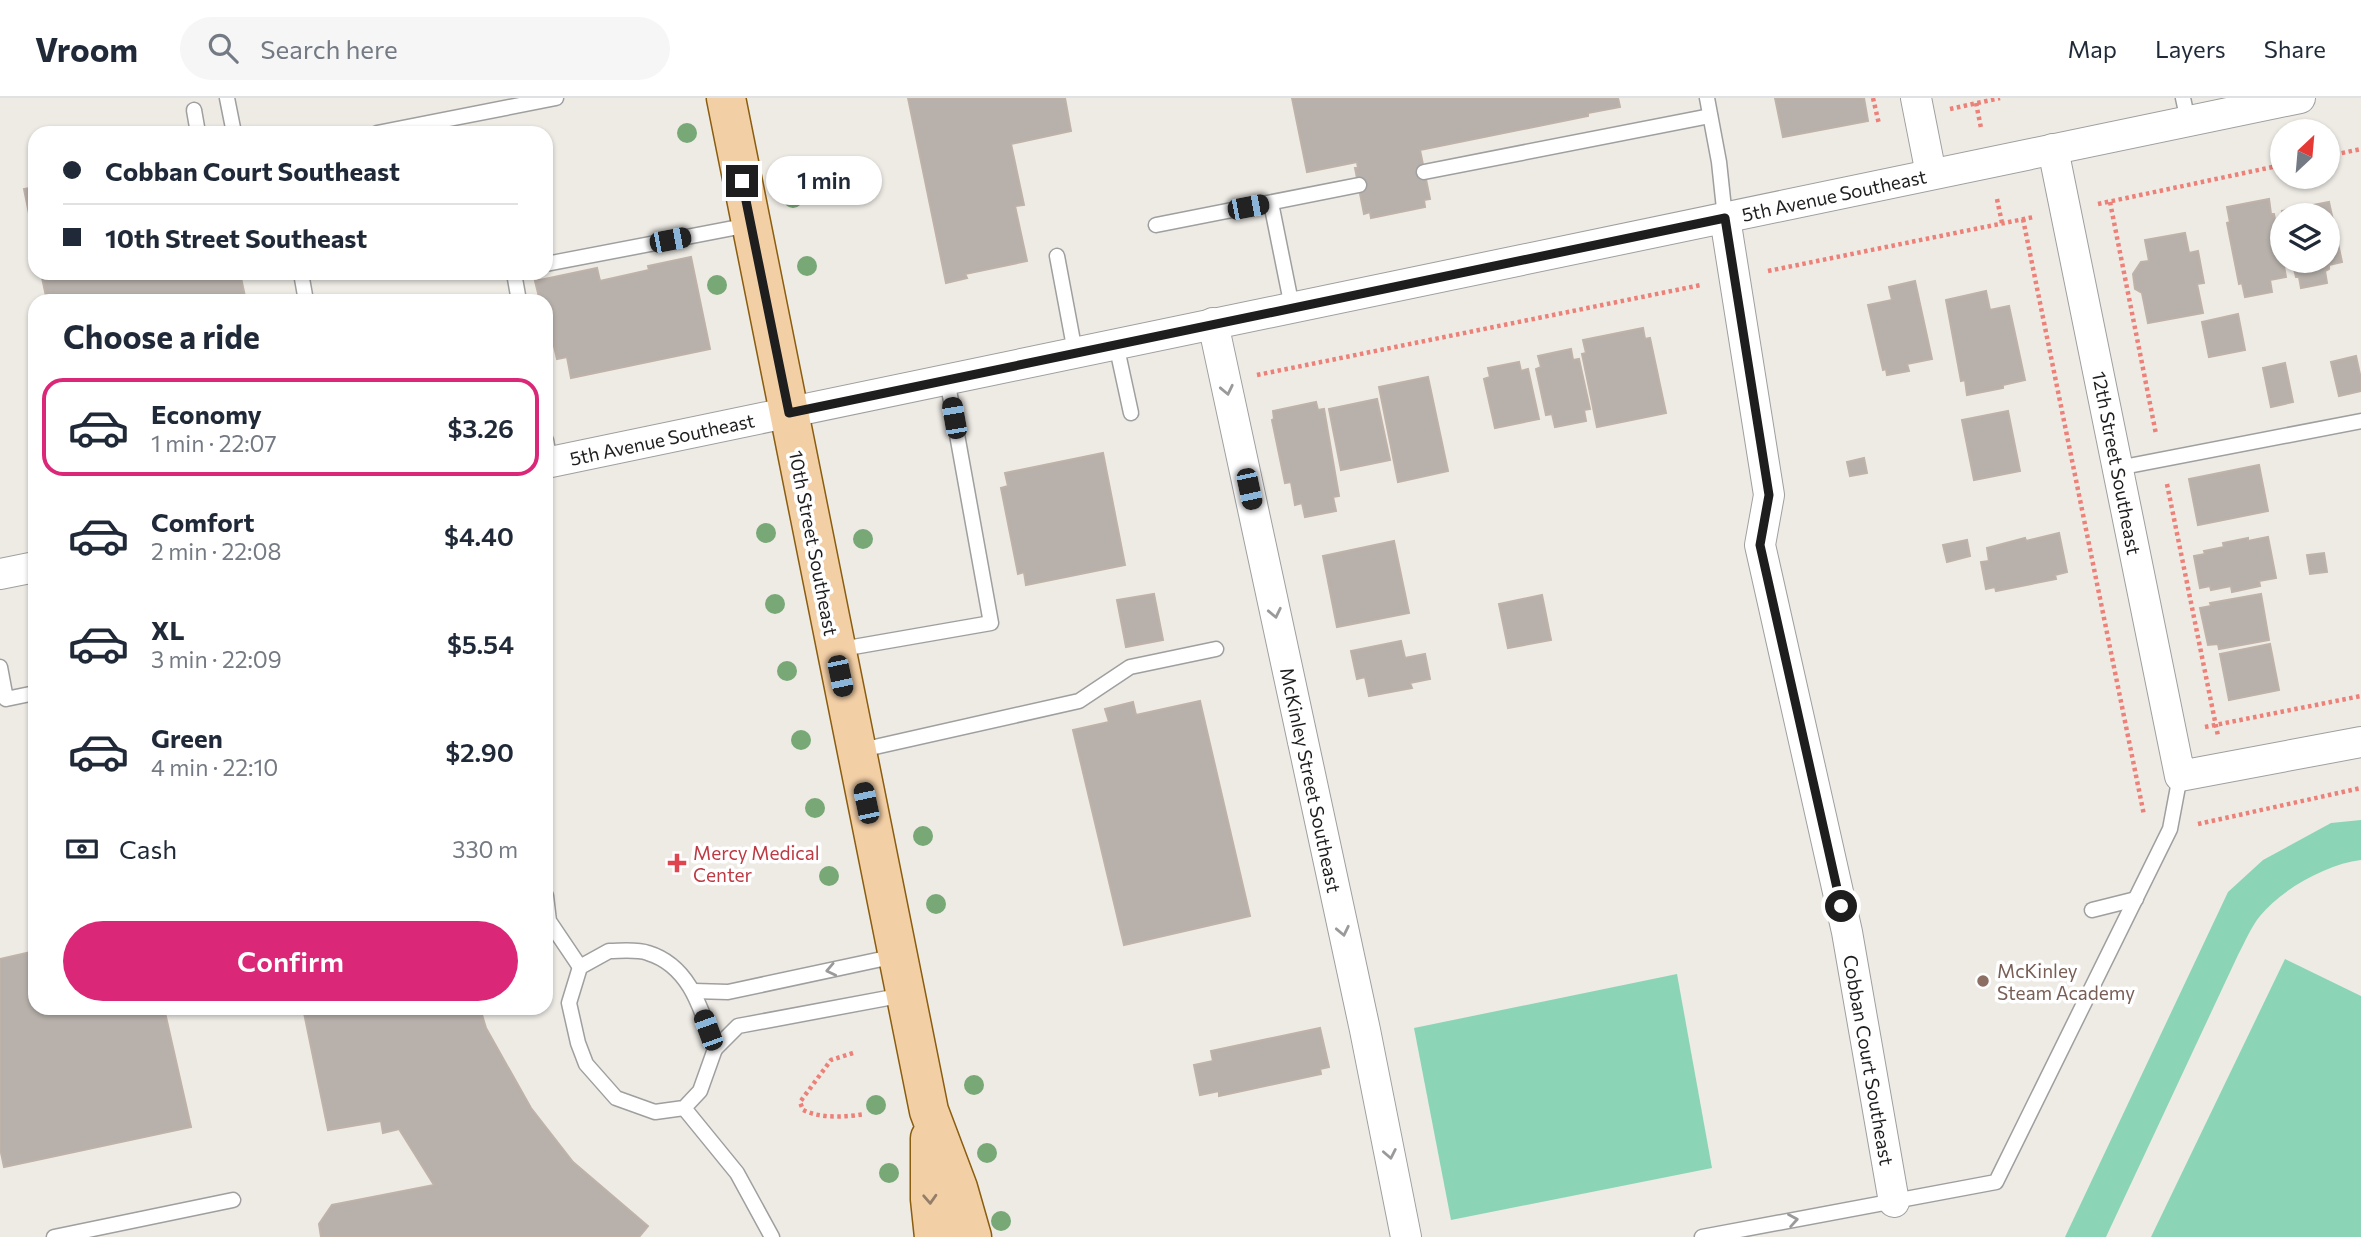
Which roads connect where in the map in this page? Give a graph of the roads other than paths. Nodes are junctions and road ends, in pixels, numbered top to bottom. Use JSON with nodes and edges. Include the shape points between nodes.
{"nodes":[{"id":1,"x":227,"y":98,"type":"edge"},
{"id":2,"x":556,"y":98,"type":"edge"},
{"id":3,"x":726,"y":98,"type":"edge"},
{"id":4,"x":1707,"y":98,"type":"edge"},
{"id":5,"x":1916,"y":98,"type":"edge"},
{"id":6,"x":2300,"y":98,"type":"edge"},
{"id":7,"x":483,"y":105,"type":"edge"},
{"id":8,"x":2186,"y":109,"type":"edge"},
{"id":9,"x":194,"y":110,"type":"dead end"},
{"id":10,"x":1710,"y":116,"type":"junction"},
{"id":11,"x":197,"y":126,"type":"edge"},
{"id":12,"x":233,"y":126,"type":"edge"},
{"id":13,"x":423,"y":126,"type":"edge"},
{"id":14,"x":2053,"y":149,"type":"junction"},
{"id":15,"x":1424,"y":172,"type":"dead end"},
{"id":16,"x":1931,"y":174,"type":"junction"},
{"id":17,"x":1359,"y":185,"type":"dead end"},
{"id":18,"x":1271,"y":203,"type":"junction"},
{"id":19,"x":1725,"y":218,"type":"junction"},
{"id":20,"x":750,"y":225,"type":"junction"},
{"id":21,"x":1156,"y":225,"type":"dead end"},
{"id":22,"x":1056,"y":256,"type":"dead end"},
{"id":23,"x":553,"y":263,"type":"edge"},
{"id":24,"x":1292,"y":307,"type":"junction"},
{"id":25,"x":1213,"y":323,"type":"junction"},
{"id":26,"x":1116,"y":344,"type":"junction"},
{"id":27,"x":1075,"y":352,"type":"junction"},
{"id":28,"x":947,"y":379,"type":"junction"},
{"id":29,"x":789,"y":413,"type":"junction"},
{"id":30,"x":1131,"y":413,"type":"dead end"},
{"id":31,"x":2361,"y":421,"type":"edge"},
{"id":32,"x":553,"y":454,"type":"edge"},
{"id":33,"x":2118,"y":468,"type":"junction"},
{"id":34,"x":28,"y":568,"type":"edge"},
{"id":35,"x":0,"y":573,"type":"edge"},
{"id":36,"x":1216,"y":649,"type":"dead end"},
{"id":37,"x":835,"y":650,"type":"junction"},
{"id":38,"x":0,"y":667,"type":"edge"},
{"id":39,"x":28,"y":694,"type":"edge"},
{"id":40,"x":2361,"y":742,"type":"edge"},
{"id":41,"x":856,"y":751,"type":"junction"},
{"id":42,"x":2180,"y":776,"type":"junction"},
{"id":43,"x":2136,"y":899,"type":"junction"},
{"id":44,"x":2092,"y":910,"type":"dead end"},
{"id":45,"x":553,"y":928,"type":"edge"},
{"id":46,"x":897,"y":956,"type":"junction"},
{"id":47,"x":580,"y":968,"type":"junction"},
{"id":48,"x":694,"y":991,"type":"junction"},
{"id":49,"x":905,"y":995,"type":"junction"},
{"id":50,"x":715,"y":1049,"type":"junction"},
{"id":51,"x":684,"y":1108,"type":"junction"},
{"id":52,"x":929,"y":1111,"type":"junction"},
{"id":53,"x":233,"y":1200,"type":"dead end"},
{"id":54,"x":1894,"y":1202,"type":"junction"},
{"id":55,"x":54,"y":1237,"type":"edge"},
{"id":56,"x":772,"y":1237,"type":"edge"},
{"id":57,"x":934,"y":1237,"type":"edge"},
{"id":58,"x":972,"y":1237,"type":"edge"},
{"id":59,"x":1406,"y":1237,"type":"edge"},
{"id":60,"x":1702,"y":1237,"type":"edge"}],
"edges":[{"from":1,"to":12,"type":"lane"},
{"from":2,"to":7,"type":"lane"},
{"from":3,"to":20,"type":"main road","name":"10th Street Southeast"},
{"from":4,"to":10,"type":"lane"},
{"from":5,"to":16,"type":"street"},
{"from":6,"to":8,"type":"street","name":"5th Avenue Southeast"},
{"from":7,"to":13,"type":"lane"},
{"from":8,"to":14,"type":"street","name":"5th Avenue Southeast"},
{"from":9,"to":11,"type":"lane"},
{"from":10,"to":15,"type":"lane"},
{"from":10,"to":19,"type":"lane"},
{"from":14,"to":16,"type":"street","name":"5th Avenue Southeast"},
{"from":14,"to":33,"type":"street","name":"12th Street Southeast"},
{"from":16,"to":19,"type":"street","name":"5th Avenue Southeast"},
{"from":17,"to":18,"type":"lane"},
{"from":18,"to":21,"type":"lane"},
{"from":18,"to":24,"type":"lane"},
{"from":19,"to":24,"type":"street","name":"5th Avenue Southeast"},
{"from":19,"to":54,"type":"street","name":"Cobban Court Southeast","via":[[1769,495],[1760,545],[1847,932]]},
{"from":20,"to":23,"type":"lane"},
{"from":20,"to":29,"type":"main road","name":"10th Street Southeast"},
{"from":22,"to":27,"type":"lane"},
{"from":24,"to":25,"type":"street","name":"5th Avenue Southeast"},
{"from":25,"to":26,"type":"street","name":"5th Avenue Southeast"},
{"from":25,"to":59,"type":"street","name":"McKinley Street Southeast","one_way":true},
{"from":26,"to":27,"type":"street","name":"5th Avenue Southeast"},
{"from":26,"to":30,"type":"lane"},
{"from":27,"to":28,"type":"street","name":"5th Avenue Southeast"},
{"from":28,"to":29,"type":"street","name":"5th Avenue Southeast"},
{"from":28,"to":37,"type":"lane","via":[[991,623]]},
{"from":29,"to":32,"type":"street","name":"5th Avenue Southeast"},
{"from":29,"to":37,"type":"main road","name":"10th Street Southeast"},
{"from":31,"to":33,"type":"lane"},
{"from":33,"to":42,"type":"street","name":"12th Street Southeast"},
{"from":34,"to":35,"type":"street"},
{"from":36,"to":41,"type":"lane","via":[[1130,667],[1079,701]]},
{"from":37,"to":41,"type":"main road","name":"10th Street Southeast"},
{"from":38,"to":39,"type":"lane","via":[[6,699]]},
{"from":40,"to":42,"type":"street"},
{"from":41,"to":46,"type":"main road","name":"10th Street Southeast"},
{"from":42,"to":43,"type":"lane","via":[[2170,829]]},
{"from":43,"to":44,"type":"lane"},
{"from":43,"to":54,"type":"lane","via":[[1996,1182]]},
{"from":45,"to":47,"type":"lane"},
{"from":46,"to":48,"type":"lane","one_way":true,"via":[[728,992]]},
{"from":46,"to":49,"type":"main road","name":"10th Street Southeast"},
{"from":47,"to":48,"type":"lane","via":[[609,951],[647,953],[675,968]]},
{"from":47,"to":51,"type":"lane","via":[[569,1003],[586,1064],[616,1098],[655,1112]]},
{"from":48,"to":50,"type":"lane"},
{"from":49,"to":50,"type":"lane","via":[[738,1026]]},
{"from":49,"to":52,"type":"main road","name":"10th Street Southeast"},
{"from":50,"to":51,"type":"lane","via":[[700,1091]]},
{"from":51,"to":56,"type":"lane","via":[[737,1173]]},
{"from":52,"to":57,"type":"main road","name":"10th Street Southeast","one_way":true},
{"from":52,"to":58,"type":"main road","name":"10th Street Southeast"},
{"from":53,"to":55,"type":"lane"},
{"from":60,"to":54,"type":"lane","one_way":true}]}
